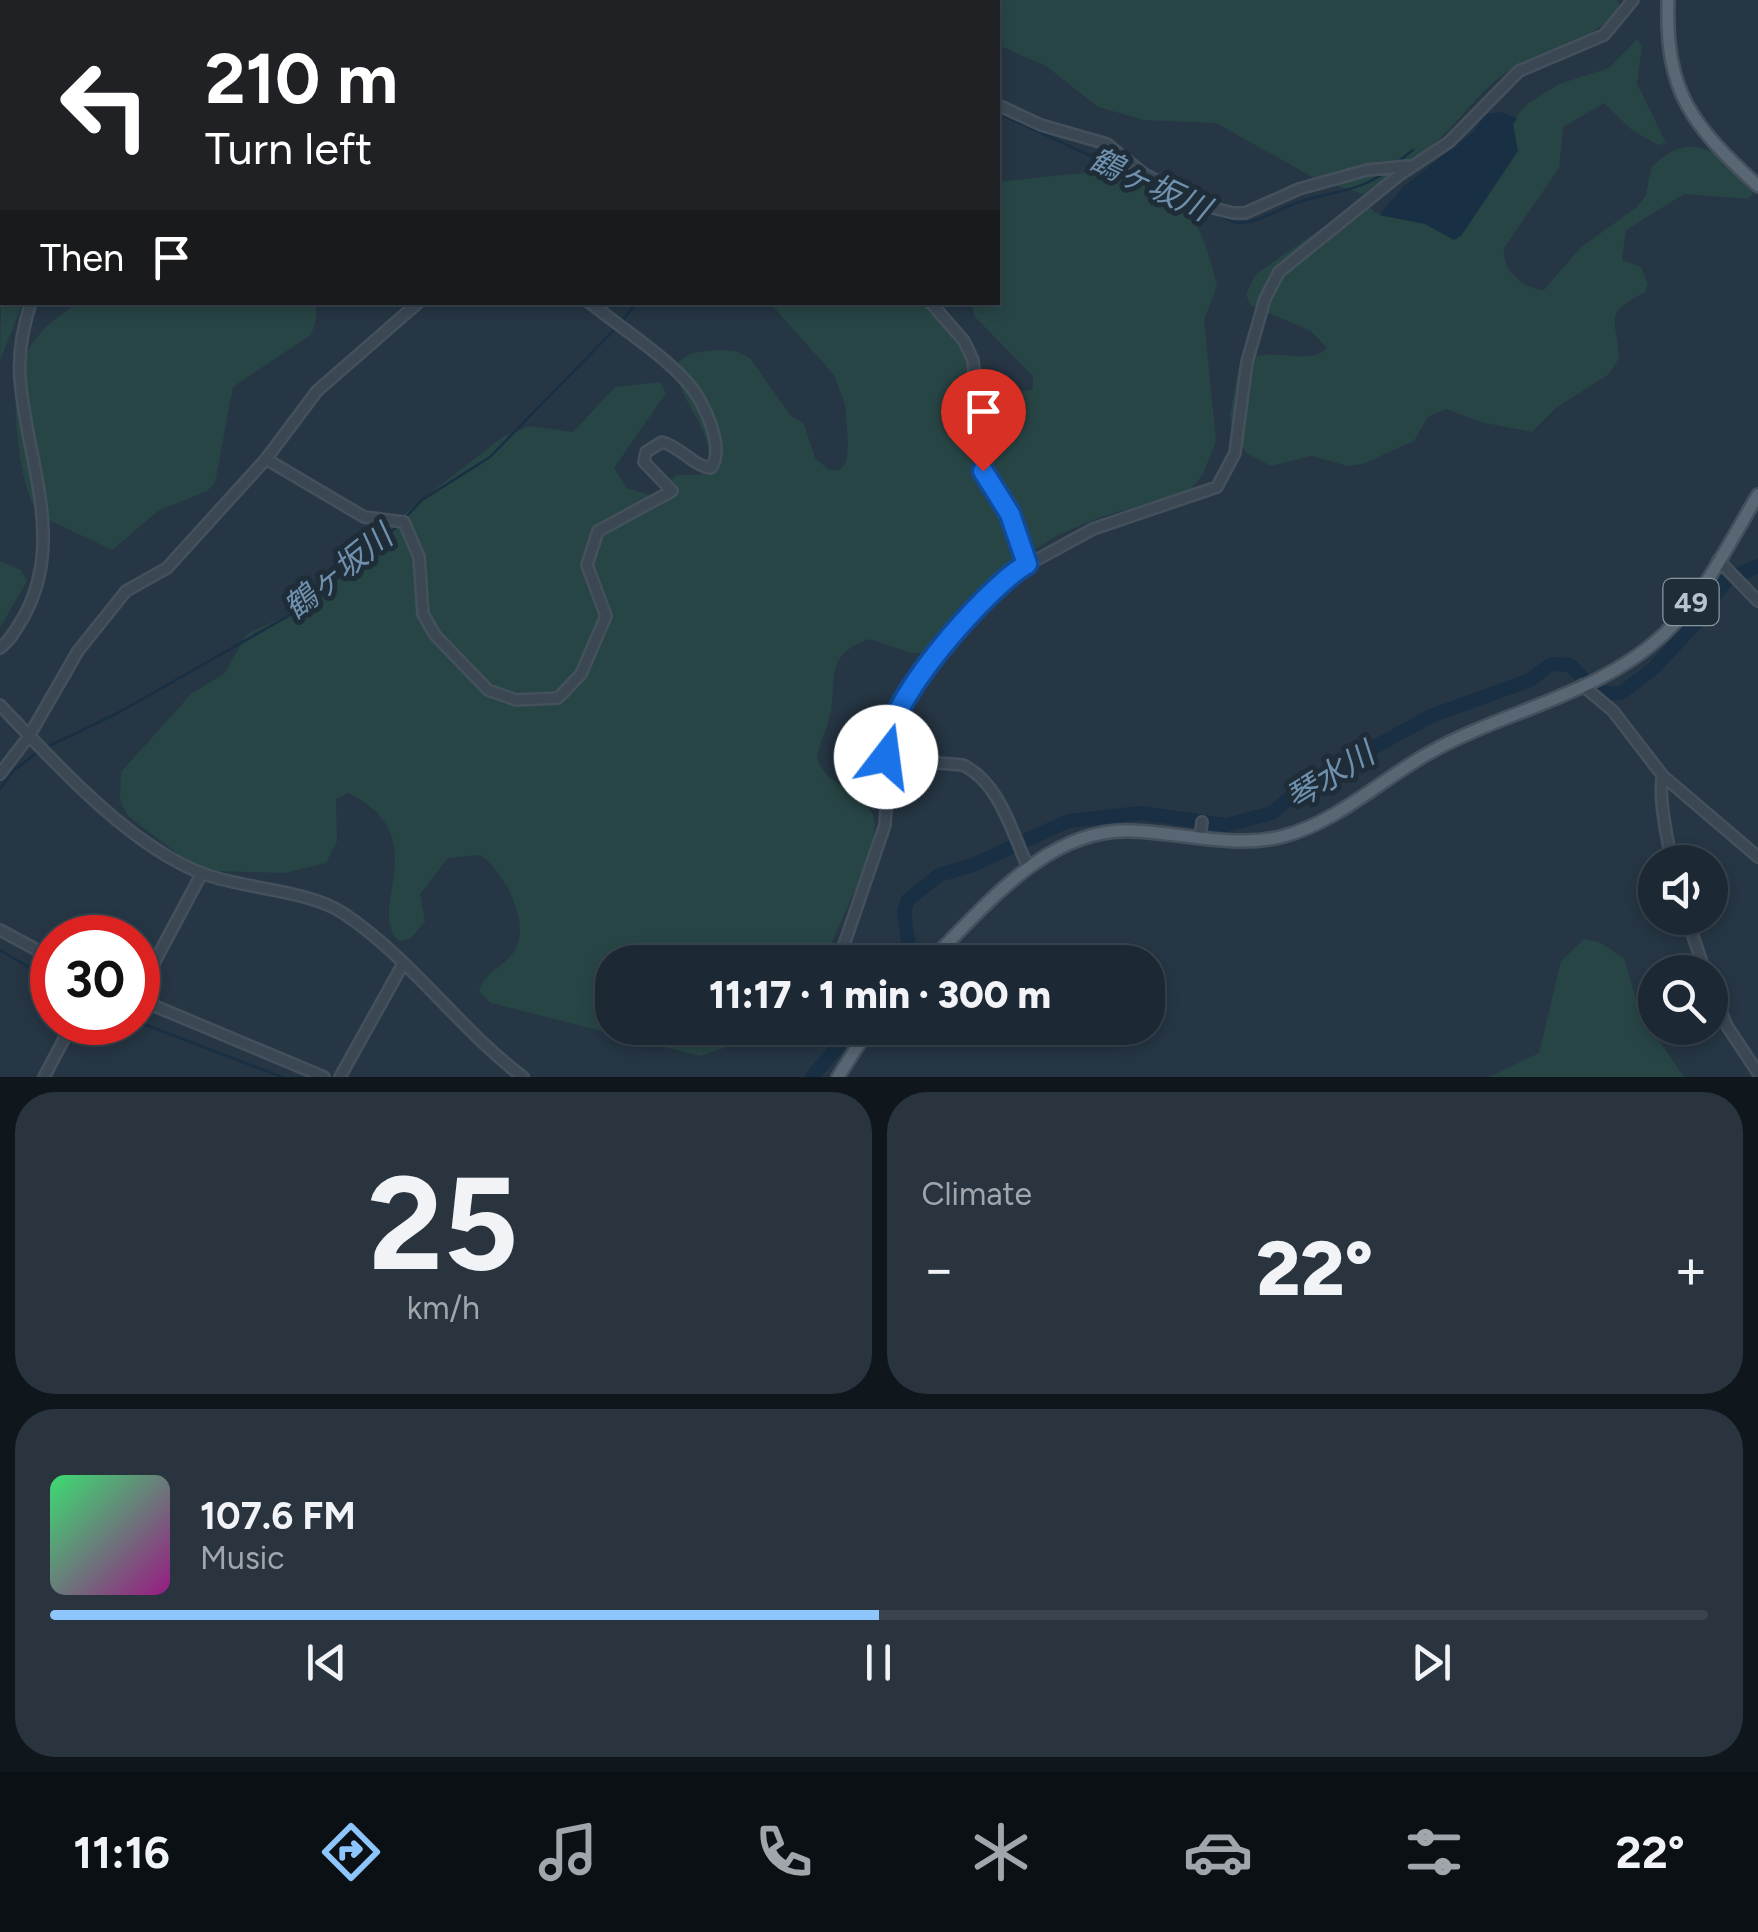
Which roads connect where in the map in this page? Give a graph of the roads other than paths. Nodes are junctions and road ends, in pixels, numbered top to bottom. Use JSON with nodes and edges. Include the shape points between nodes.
{"nodes":[{"id":1,"x":1632,"y":0,"type":"edge"},
{"id":2,"x":1668,"y":0,"type":"edge"},
{"id":3,"x":1000,"y":106,"type":"edge"},
{"id":4,"x":1416,"y":164,"type":"junction"},
{"id":5,"x":1758,"y":186,"type":"edge"},
{"id":6,"x":30,"y":305,"type":"edge"},
{"id":7,"x":416,"y":305,"type":"edge"},
{"id":8,"x":593,"y":305,"type":"edge"},
{"id":9,"x":933,"y":305,"type":"edge"},
{"id":10,"x":266,"y":459,"type":"junction"},
{"id":11,"x":1758,"y":495,"type":"edge"},
{"id":12,"x":1027,"y":564,"type":"junction"},
{"id":13,"x":1724,"y":565,"type":"junction"},
{"id":14,"x":1758,"y":601,"type":"edge"},
{"id":15,"x":0,"y":648,"type":"edge"},
{"id":16,"x":1582,"y":685,"type":"junction"},
{"id":17,"x":0,"y":705,"type":"edge"},
{"id":18,"x":29,"y":736,"type":"junction"},
{"id":19,"x":889,"y":760,"type":"junction"},
{"id":20,"x":0,"y":774,"type":"edge"},
{"id":21,"x":1663,"y":776,"type":"junction"},
{"id":22,"x":1670,"y":845,"type":"edge"},
{"id":23,"x":1758,"y":857,"type":"edge"},
{"id":24,"x":1028,"y":868,"type":"junction"},
{"id":25,"x":202,"y":873,"type":"junction"},
{"id":26,"x":0,"y":930,"type":"edge"},
{"id":27,"x":844,"y":945,"type":"edge"},
{"id":28,"x":948,"y":945,"type":"edge"},
{"id":29,"x":30,"y":946,"type":"edge"},
{"id":30,"x":160,"y":954,"type":"edge"},
{"id":31,"x":403,"y":964,"type":"junction"},
{"id":32,"x":160,"y":1006,"type":"edge"},
{"id":33,"x":1728,"y":1028,"type":"edge"},
{"id":34,"x":61,"y":1045,"type":"edge"},
{"id":35,"x":846,"y":1045,"type":"edge"},
{"id":36,"x":1758,"y":1074,"type":"edge"},
{"id":37,"x":44,"y":1077,"type":"edge"},
{"id":38,"x":324,"y":1077,"type":"edge"},
{"id":39,"x":340,"y":1077,"type":"edge"},
{"id":40,"x":523,"y":1077,"type":"edge"},
{"id":41,"x":838,"y":1077,"type":"edge"}],
"edges":[{"from":1,"to":4,"type":"street","via":[[1604,34],[1519,71],[1459,134]]},
{"from":2,"to":5,"type":"main road","via":[[1668,50],[1681,98],[1705,135]]},
{"from":3,"to":4,"type":"street","via":[[1040,126],[1108,144],[1144,174],[1233,213],[1368,170]]},
{"from":4,"to":12,"type":"street","via":[[1272,280],[1247,362],[1235,453],[1217,488],[1093,529]]},
{"from":6,"to":15,"type":"street","via":[[20,378],[41,502],[44,566],[26,612]]},
{"from":7,"to":10,"type":"street","via":[[317,391]]},
{"from":8,"to":10,"type":"street","via":[[689,384],[709,420],[717,456],[712,468],[669,443],[646,452],[644,462],[672,491],[598,531],[587,565],[606,616],[582,674],[558,698],[516,700],[476,680],[426,621],[419,558],[404,522],[364,517]]},
{"from":9,"to":12,"type":"street","via":[[973,360],[983,471],[1010,514]]},
{"from":10,"to":18,"type":"street","via":[[167,568],[126,590],[78,650]]},
{"from":11,"to":13,"type":"main road","number":"49"},
{"from":12,"to":19,"type":"street","via":[[1006,576],[925,670],[889,727]]},
{"from":13,"to":14,"type":"street"},
{"from":13,"to":16,"type":"main road","number":"49","via":[[1667,632]]},
{"from":16,"to":21,"type":"street","via":[[1612,710]]},
{"from":16,"to":24,"type":"main road","number":"49","via":[[1433,750],[1291,834],[1248,841],[1201,829],[1104,833]]},
{"from":17,"to":18,"type":"street"},
{"from":18,"to":20,"type":"street"},
{"from":18,"to":25,"type":"street","via":[[108,810]]},
{"from":19,"to":24,"type":"street","via":[[973,770],[995,795]]},
{"from":19,"to":27,"type":"street","via":[[886,825]]},
{"from":21,"to":22,"type":"street","via":[[1658,789]]},
{"from":21,"to":23,"type":"street"},
{"from":24,"to":28,"type":"main road","number":"49"},
{"from":25,"to":30,"type":"street"},
{"from":25,"to":31,"type":"street","via":[[335,909]]},
{"from":26,"to":29,"type":"street"},
{"from":31,"to":39,"type":"street"},
{"from":31,"to":40,"type":"street"},
{"from":32,"to":38,"type":"street"},
{"from":33,"to":36,"type":"street"},
{"from":34,"to":37,"type":"street"},
{"from":35,"to":41,"type":"main road"}]}
